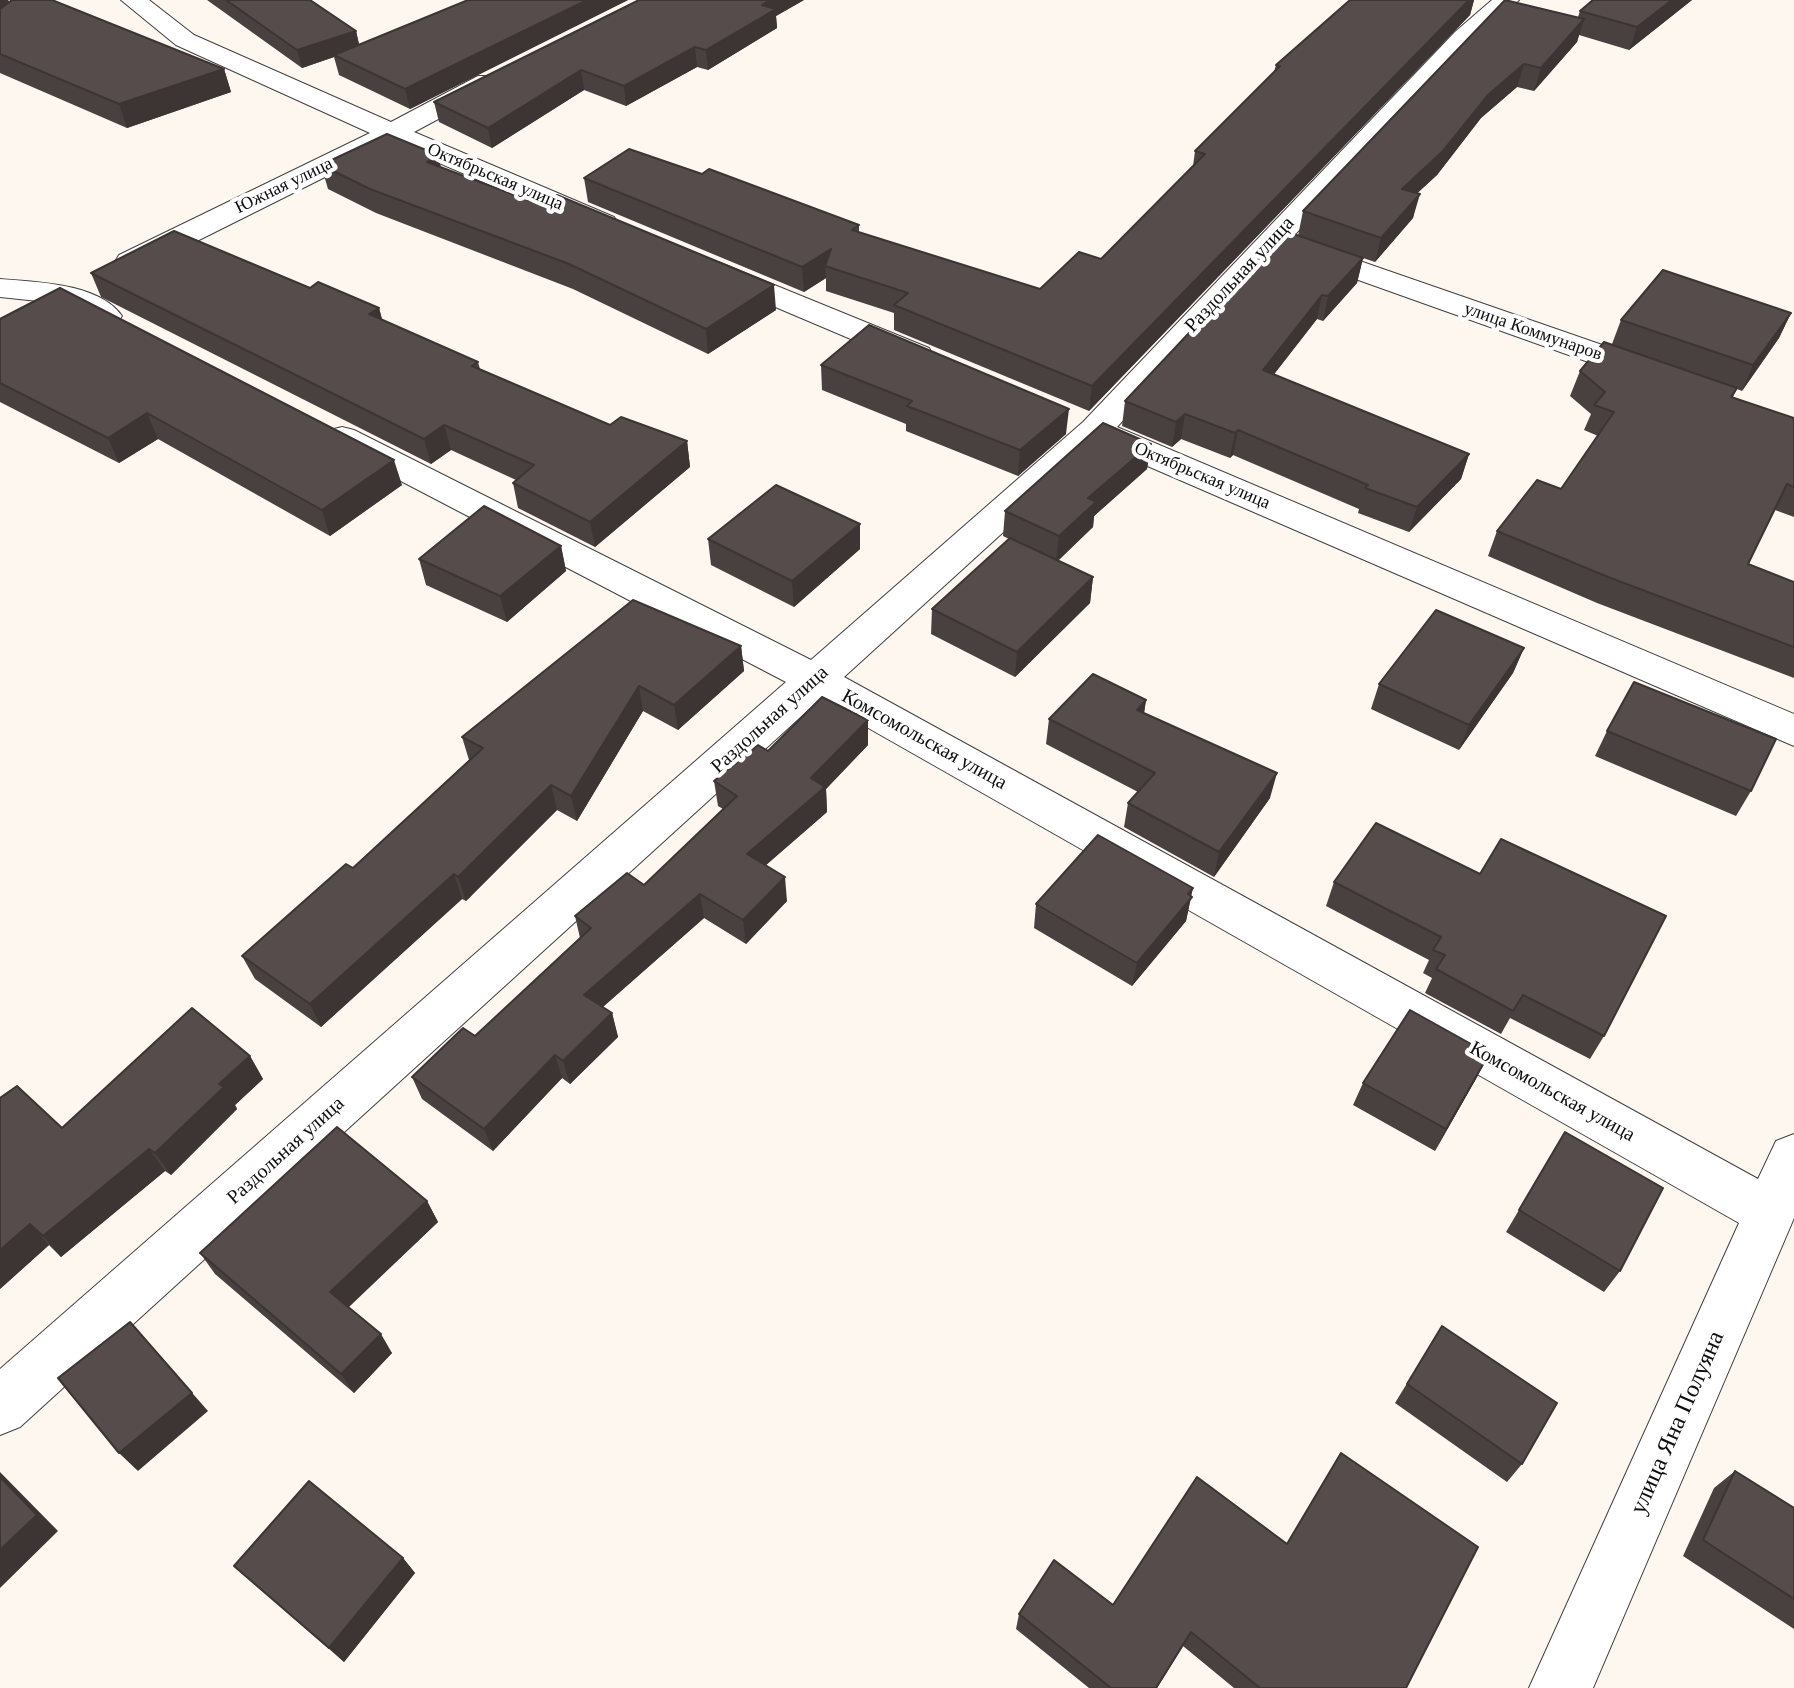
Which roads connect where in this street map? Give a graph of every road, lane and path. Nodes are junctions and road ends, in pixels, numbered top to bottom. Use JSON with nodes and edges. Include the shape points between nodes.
{"nodes":[{"id":1,"x":133,"y":0,"type":"edge"},
{"id":2,"x":1507,"y":0,"type":"edge"},
{"id":3,"x":515,"y":68,"type":"edge"},
{"id":4,"x":392,"y":133,"type":"junction"},
{"id":5,"x":626,"y":232,"type":"edge"},
{"id":6,"x":1273,"y":240,"type":"junction"},
{"id":7,"x":685,"y":257,"type":"edge"},
{"id":8,"x":87,"y":283,"type":"junction"},
{"id":9,"x":0,"y":288,"type":"edge"},
{"id":10,"x":13,"y":321,"type":"edge"},
{"id":11,"x":135,"y":331,"type":"edge"},
{"id":12,"x":949,"y":368,"type":"edge"},
{"id":13,"x":1675,"y":382,"type":"edge"},
{"id":14,"x":305,"y":418,"type":"edge"},
{"id":15,"x":1081,"y":424,"type":"junction"},
{"id":16,"x":816,"y":680,"type":"junction"},
{"id":17,"x":1794,"y":731,"type":"edge"},
{"id":18,"x":1794,"y":1157,"type":"edge"},
{"id":19,"x":1770,"y":1213,"type":"junction"},
{"id":20,"x":0,"y":1407,"type":"edge"},
{"id":21,"x":1561,"y":1688,"type":"edge"}],
"edges":[{"from":1,"to":4,"type":"street","name":"Октябрьская улица","via":[[185,40]]},
{"from":2,"to":6,"type":"street","name":"Раздольная улица","via":[[1464,37]]},
{"from":3,"to":4,"type":"street","name":"Южная улица"},
{"from":4,"to":5,"type":"street","name":"Октябрьская улица"},
{"from":4,"to":8,"type":"street","name":"Южная улица"},
{"from":6,"to":13,"type":"street","name":"улица Коммунаров"},
{"from":6,"to":15,"type":"street","name":"Раздольная улица"},
{"from":7,"to":12,"type":"street"},
{"from":8,"to":9,"type":"street"},
{"from":8,"to":10,"type":"street","name":"Южная улица"},
{"from":8,"to":11,"type":"street"},
{"from":14,"to":16,"type":"street","name":"Комсомольская улица"},
{"from":15,"to":16,"type":"street","name":"Раздольная улица"},
{"from":15,"to":17,"type":"street","name":"Октябрьская улица"},
{"from":16,"to":19,"type":"street","name":"Комсомольская улица"},
{"from":16,"to":20,"type":"street","name":"Раздольная улица"},
{"from":18,"to":19,"type":"street","name":"улица Яна Полуяна"},
{"from":19,"to":21,"type":"street","name":"улица Яна Полуяна"}]}
